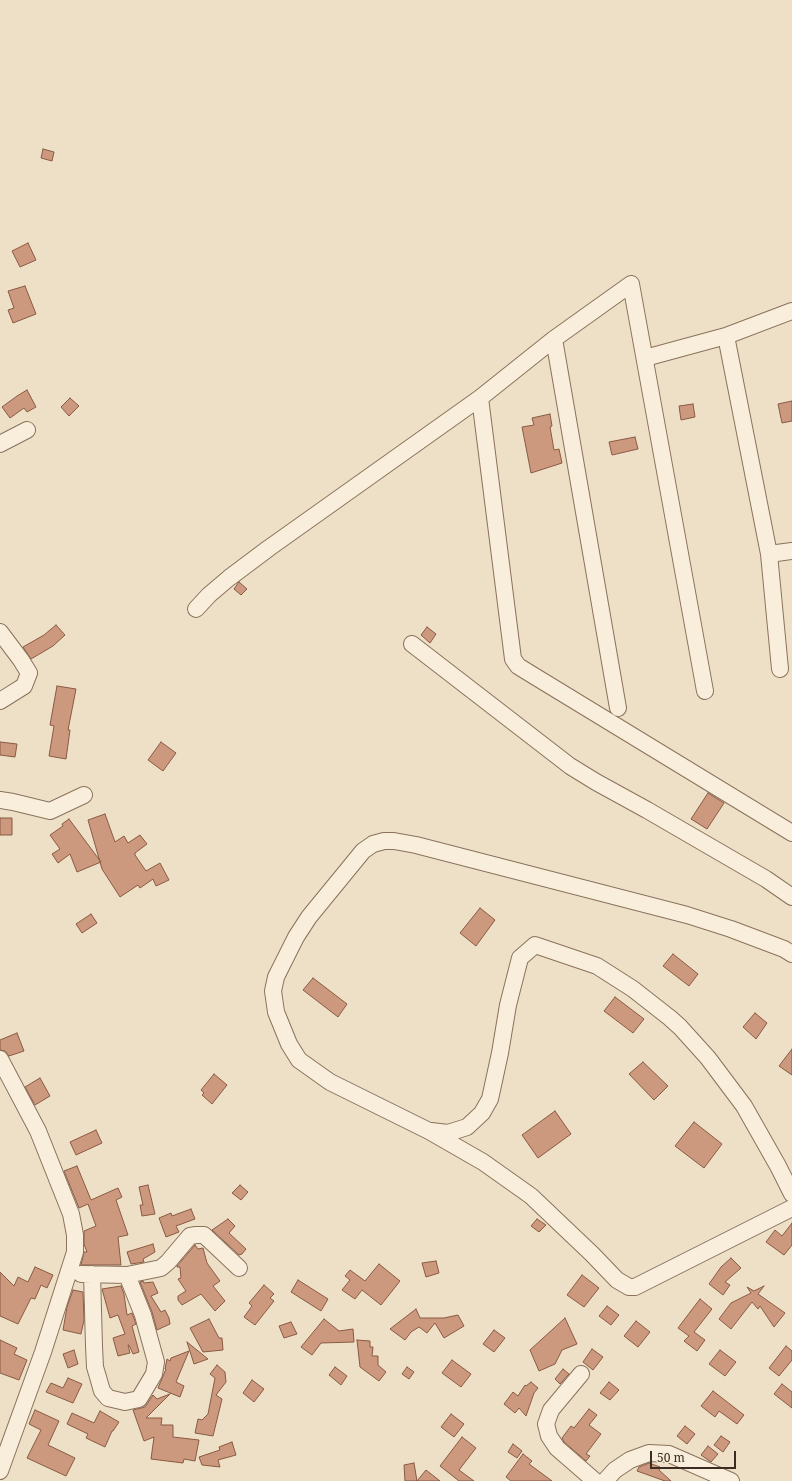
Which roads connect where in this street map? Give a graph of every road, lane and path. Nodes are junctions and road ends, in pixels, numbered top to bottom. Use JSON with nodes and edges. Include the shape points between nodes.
{"nodes":[{"id":1,"x":792,"y":311,"type":"edge"},
{"id":2,"x":726,"y":336,"type":"junction"},
{"id":3,"x":554,"y":340,"type":"junction"},
{"id":4,"x":644,"y":358,"type":"junction"},
{"id":5,"x":480,"y":398,"type":"junction"},
{"id":6,"x":27,"y":430,"type":"dead end"},
{"id":7,"x":0,"y":444,"type":"edge"},
{"id":8,"x":792,"y":551,"type":"edge"},
{"id":9,"x":769,"y":554,"type":"junction"},
{"id":10,"x":196,"y":609,"type":"dead end"},
{"id":11,"x":0,"y":632,"type":"edge"},
{"id":12,"x":412,"y":644,"type":"dead end"},
{"id":13,"x":780,"y":669,"type":"dead end"},
{"id":14,"x":705,"y":691,"type":"dead end"},
{"id":15,"x":0,"y":701,"type":"edge"},
{"id":16,"x":618,"y":708,"type":"dead end"},
{"id":17,"x":84,"y":795,"type":"dead end"},
{"id":18,"x":0,"y":800,"type":"edge"},
{"id":19,"x":792,"y":833,"type":"edge"},
{"id":20,"x":792,"y":897,"type":"edge"},
{"id":21,"x":792,"y":954,"type":"edge"},
{"id":22,"x":0,"y":1059,"type":"edge"},
{"id":23,"x":429,"y":1131,"type":"junction"},
{"id":24,"x":792,"y":1194,"type":"edge"},
{"id":25,"x":792,"y":1208,"type":"edge"},
{"id":26,"x":239,"y":1268,"type":"dead end"},
{"id":27,"x":69,"y":1273,"type":"junction"},
{"id":28,"x":92,"y":1274,"type":"junction"},
{"id":29,"x":127,"y":1275,"type":"junction"},
{"id":30,"x":582,"y":1374,"type":"dead end"},
{"id":31,"x":0,"y":1470,"type":"edge"},
{"id":32,"x":725,"y":1480,"type":"edge"},
{"id":33,"x":595,"y":1481,"type":"edge"},
{"id":34,"x":605,"y":1481,"type":"edge"}],
"edges":[{"from":1,"to":2,"type":"street"},
{"from":2,"to":4,"type":"street"},
{"from":2,"to":9,"type":"street"},
{"from":3,"to":4,"type":"street","via":[[631,284]]},
{"from":3,"to":5,"type":"street"},
{"from":3,"to":16,"type":"street"},
{"from":4,"to":14,"type":"street"},
{"from":5,"to":10,"type":"street","via":[[269,548],[224,582]]},
{"from":5,"to":19,"type":"street","via":[[513,659],[518,666]]},
{"from":6,"to":7,"type":"street"},
{"from":8,"to":9,"type":"street"},
{"from":9,"to":13,"type":"street"},
{"from":11,"to":15,"type":"street","via":[[29,673],[24,686]]},
{"from":12,"to":20,"type":"street","via":[[570,766],[766,879]]},
{"from":17,"to":18,"type":"street","via":[[50,811]]},
{"from":21,"to":23,"type":"street","via":[[731,929],[687,915],[544,877],[394,841],[373,844],[351,865],[296,937],[276,977],[276,1012],[299,1060],[330,1082]]},
{"from":22,"to":27,"type":"street","via":[[38,1132],[71,1214],[75,1252]]},
{"from":23,"to":24,"type":"street","via":[[458,1131],[467,1127],[486,1107],[490,1099],[520,958],[535,945],[597,966],[633,989],[670,1018],[708,1058],[744,1106]]},
{"from":23,"to":25,"type":"street","via":[[483,1162],[531,1196],[617,1280],[629,1287],[636,1287]]},
{"from":26,"to":29,"type":"street","via":[[204,1235],[196,1235],[190,1236],[161,1268]]},
{"from":27,"to":28,"type":"street"},
{"from":27,"to":31,"type":"street"},
{"from":28,"to":29,"type":"street"},
{"from":28,"to":29,"type":"street","via":[[95,1367],[102,1391],[108,1398],[125,1402],[139,1399],[154,1374],[156,1362],[143,1315]]},
{"from":30,"to":33,"type":"street","via":[[551,1410],[546,1424],[549,1436],[557,1448]]},
{"from":32,"to":34,"type":"street","via":[[669,1454],[649,1453],[630,1460]]}]}
